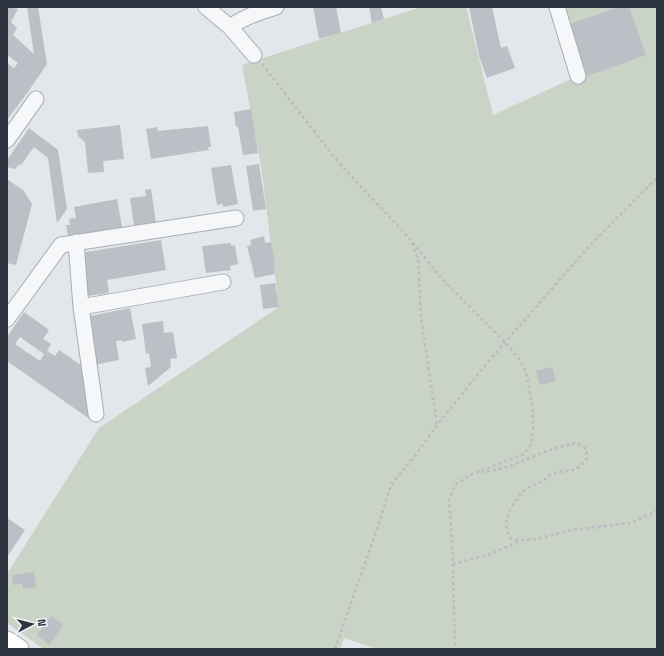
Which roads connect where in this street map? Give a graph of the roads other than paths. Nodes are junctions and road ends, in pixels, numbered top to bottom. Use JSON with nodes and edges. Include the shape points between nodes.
{"nodes":[{"id":1,"x":206,"y":7,"type":"edge"},
{"id":2,"x":276,"y":7,"type":"edge"},
{"id":3,"x":557,"y":7,"type":"edge"},
{"id":4,"x":230,"y":27,"type":"junction"},
{"id":5,"x":254,"y":54,"type":"road end"},
{"id":6,"x":578,"y":76,"type":"dead end"},
{"id":7,"x":36,"y":98,"type":"dead end"},
{"id":8,"x":7,"y":140,"type":"edge"},
{"id":9,"x":236,"y":218,"type":"dead end"},
{"id":10,"x":76,"y":242,"type":"junction"},
{"id":11,"x":223,"y":282,"type":"dead end"},
{"id":12,"x":81,"y":307,"type":"junction"},
{"id":13,"x":7,"y":320,"type":"edge"},
{"id":14,"x":96,"y":414,"type":"dead end"},
{"id":15,"x":7,"y":641,"type":"edge"},
{"id":16,"x":19,"y":649,"type":"edge"}],
"edges":[{"from":1,"to":4,"type":"street"},
{"from":2,"to":4,"type":"street","via":[[255,13]]},
{"from":3,"to":6,"type":"street"},
{"from":4,"to":5,"type":"street"},
{"from":7,"to":8,"type":"street"},
{"from":9,"to":10,"type":"street"},
{"from":10,"to":12,"type":"street"},
{"from":10,"to":13,"type":"street","via":[[61,245]]},
{"from":11,"to":12,"type":"street"},
{"from":12,"to":14,"type":"street"},
{"from":15,"to":16,"type":"main road"}]}
